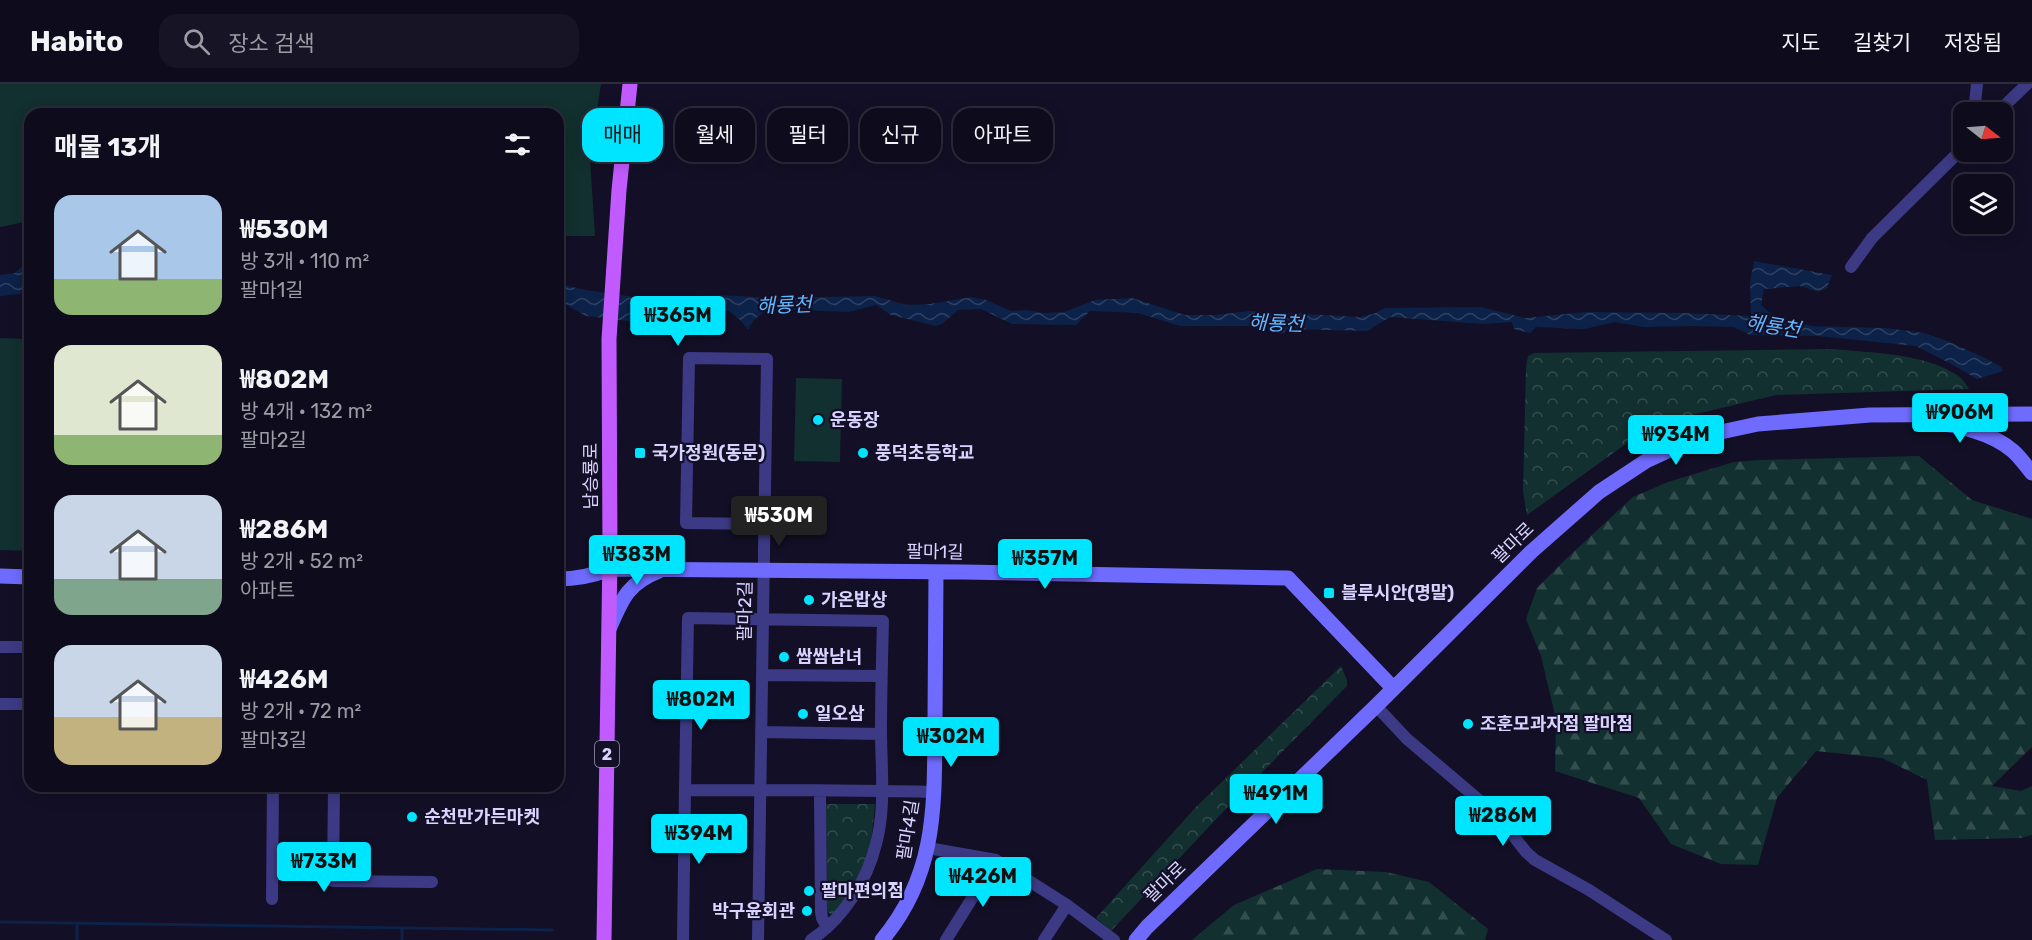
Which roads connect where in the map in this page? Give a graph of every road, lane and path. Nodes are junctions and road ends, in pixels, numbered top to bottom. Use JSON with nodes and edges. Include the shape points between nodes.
{"nodes":[{"id":1,"x":630,"y":84,"type":"edge"},
{"id":2,"x":1977,"y":84,"type":"edge"},
{"id":3,"x":2026,"y":84,"type":"edge"},
{"id":4,"x":1975,"y":102,"type":"edge"},
{"id":5,"x":2008,"y":102,"type":"edge"},
{"id":6,"x":1953,"y":158,"type":"edge"},
{"id":7,"x":1851,"y":267,"type":"dead end"},
{"id":8,"x":2032,"y":414,"type":"edge"},
{"id":9,"x":1892,"y":415,"type":"junction"},
{"id":10,"x":2032,"y":473,"type":"edge"},
{"id":11,"x":764,"y":524,"type":"junction"},
{"id":12,"x":610,"y":569,"type":"junction"},
{"id":13,"x":664,"y":569,"type":"junction"},
{"id":14,"x":763,"y":570,"type":"junction"},
{"id":15,"x":936,"y":572,"type":"junction"},
{"id":16,"x":0,"y":576,"type":"edge"},
{"id":17,"x":24,"y":576,"type":"edge"},
{"id":18,"x":564,"y":579,"type":"edge"},
{"id":19,"x":763,"y":619,"type":"junction"},
{"id":20,"x":610,"y":627,"type":"junction"},
{"id":21,"x":0,"y":647,"type":"edge"},
{"id":22,"x":24,"y":647,"type":"edge"},
{"id":23,"x":762,"y":675,"type":"junction"},
{"id":24,"x":881,"y":676,"type":"junction"},
{"id":25,"x":1393,"y":688,"type":"junction"},
{"id":26,"x":0,"y":704,"type":"edge"},
{"id":27,"x":24,"y":704,"type":"edge"},
{"id":28,"x":1376,"y":706,"type":"junction"},
{"id":29,"x":761,"y":732,"type":"junction"},
{"id":30,"x":881,"y":734,"type":"junction"},
{"id":31,"x":685,"y":790,"type":"junction"},
{"id":32,"x":760,"y":790,"type":"junction"},
{"id":33,"x":820,"y":791,"type":"junction"},
{"id":34,"x":882,"y":791,"type":"junction"},
{"id":35,"x":273,"y":792,"type":"edge"},
{"id":36,"x":334,"y":792,"type":"edge"},
{"id":37,"x":934,"y":792,"type":"junction"},
{"id":38,"x":928,"y":848,"type":"junction"},
{"id":39,"x":996,"y":860,"type":"junction"},
{"id":40,"x":432,"y":882,"type":"dead end"},
{"id":41,"x":272,"y":899,"type":"dead end"},
{"id":42,"x":1067,"y":905,"type":"junction"},
{"id":43,"x":827,"y":927,"type":"junction"},
{"id":44,"x":604,"y":940,"type":"edge"},
{"id":45,"x":683,"y":940,"type":"edge"},
{"id":46,"x":758,"y":940,"type":"edge"},
{"id":47,"x":811,"y":940,"type":"edge"},
{"id":48,"x":882,"y":940,"type":"edge"},
{"id":49,"x":945,"y":940,"type":"edge"},
{"id":50,"x":1044,"y":940,"type":"edge"},
{"id":51,"x":1114,"y":940,"type":"edge"},
{"id":52,"x":1136,"y":940,"type":"edge"},
{"id":53,"x":1666,"y":940,"type":"edge"}],
"edges":[{"from":1,"to":12,"type":"main road","name":"남승룡로","number":"2","via":[[609,339]]},
{"from":2,"to":4,"type":"street"},
{"from":3,"to":5,"type":"street"},
{"from":6,"to":7,"type":"street","via":[[1872,238]]},
{"from":8,"to":9,"type":"street","name":"팔마로"},
{"from":9,"to":10,"type":"street","via":[[1975,431],[1998,440]]},
{"from":9,"to":25,"type":"street","name":"팔마로","via":[[1741,427],[1687,442],[1646,461],[1572,514]]},
{"from":11,"to":11,"type":"street","name":"팔마2길","via":[[767,359],[689,358],[686,523]]},
{"from":11,"to":14,"type":"street","name":"팔마2길"},
{"from":12,"to":13,"type":"street","name":"팔마1길"},
{"from":12,"to":18,"type":"street","name":"팔마1길","via":[[593,576]]},
{"from":12,"to":20,"type":"main road","name":"남승룡로","number":"2"},
{"from":13,"to":14,"type":"street","name":"팔마1길"},
{"from":13,"to":20,"type":"street","via":[[631,587]]},
{"from":14,"to":15,"type":"street","name":"팔마1길"},
{"from":14,"to":19,"type":"street","name":"팔마2길"},
{"from":15,"to":25,"type":"street","name":"팔마1길","via":[[1288,578]]},
{"from":15,"to":37,"type":"street","name":"팔마4길"},
{"from":16,"to":17,"type":"street"},
{"from":19,"to":23,"type":"street","name":"팔마2길"},
{"from":19,"to":24,"type":"street","via":[[883,621]]},
{"from":19,"to":31,"type":"street","via":[[688,618]]},
{"from":20,"to":44,"type":"main road","name":"남승룡로","number":"2"},
{"from":21,"to":22,"type":"street"},
{"from":23,"to":24,"type":"street"},
{"from":23,"to":29,"type":"street","name":"팔마2길"},
{"from":24,"to":30,"type":"street"},
{"from":25,"to":28,"type":"street","name":"팔마로"},
{"from":26,"to":27,"type":"street"},
{"from":28,"to":52,"type":"street","name":"팔마로"},
{"from":28,"to":53,"type":"street","via":[[1415,746],[1500,817],[1526,852]]},
{"from":29,"to":30,"type":"street"},
{"from":29,"to":32,"type":"street","name":"팔마2길"},
{"from":30,"to":34,"type":"street"},
{"from":31,"to":32,"type":"street"},
{"from":31,"to":45,"type":"street"},
{"from":32,"to":33,"type":"street"},
{"from":32,"to":46,"type":"street","name":"팔마2길"},
{"from":33,"to":34,"type":"street"},
{"from":33,"to":43,"type":"street","via":[[821,912]]},
{"from":34,"to":37,"type":"street"},
{"from":34,"to":43,"type":"street","via":[[878,836],[869,864],[855,893]]},
{"from":35,"to":41,"type":"street"},
{"from":36,"to":40,"type":"street","via":[[333,881]]},
{"from":37,"to":38,"type":"street","name":"팔마4길"},
{"from":38,"to":39,"type":"street"},
{"from":38,"to":48,"type":"street","name":"팔마4길","via":[[915,888]]},
{"from":39,"to":42,"type":"street"},
{"from":39,"to":49,"type":"street"},
{"from":42,"to":50,"type":"street"},
{"from":42,"to":51,"type":"street"},
{"from":43,"to":47,"type":"street"}]}
